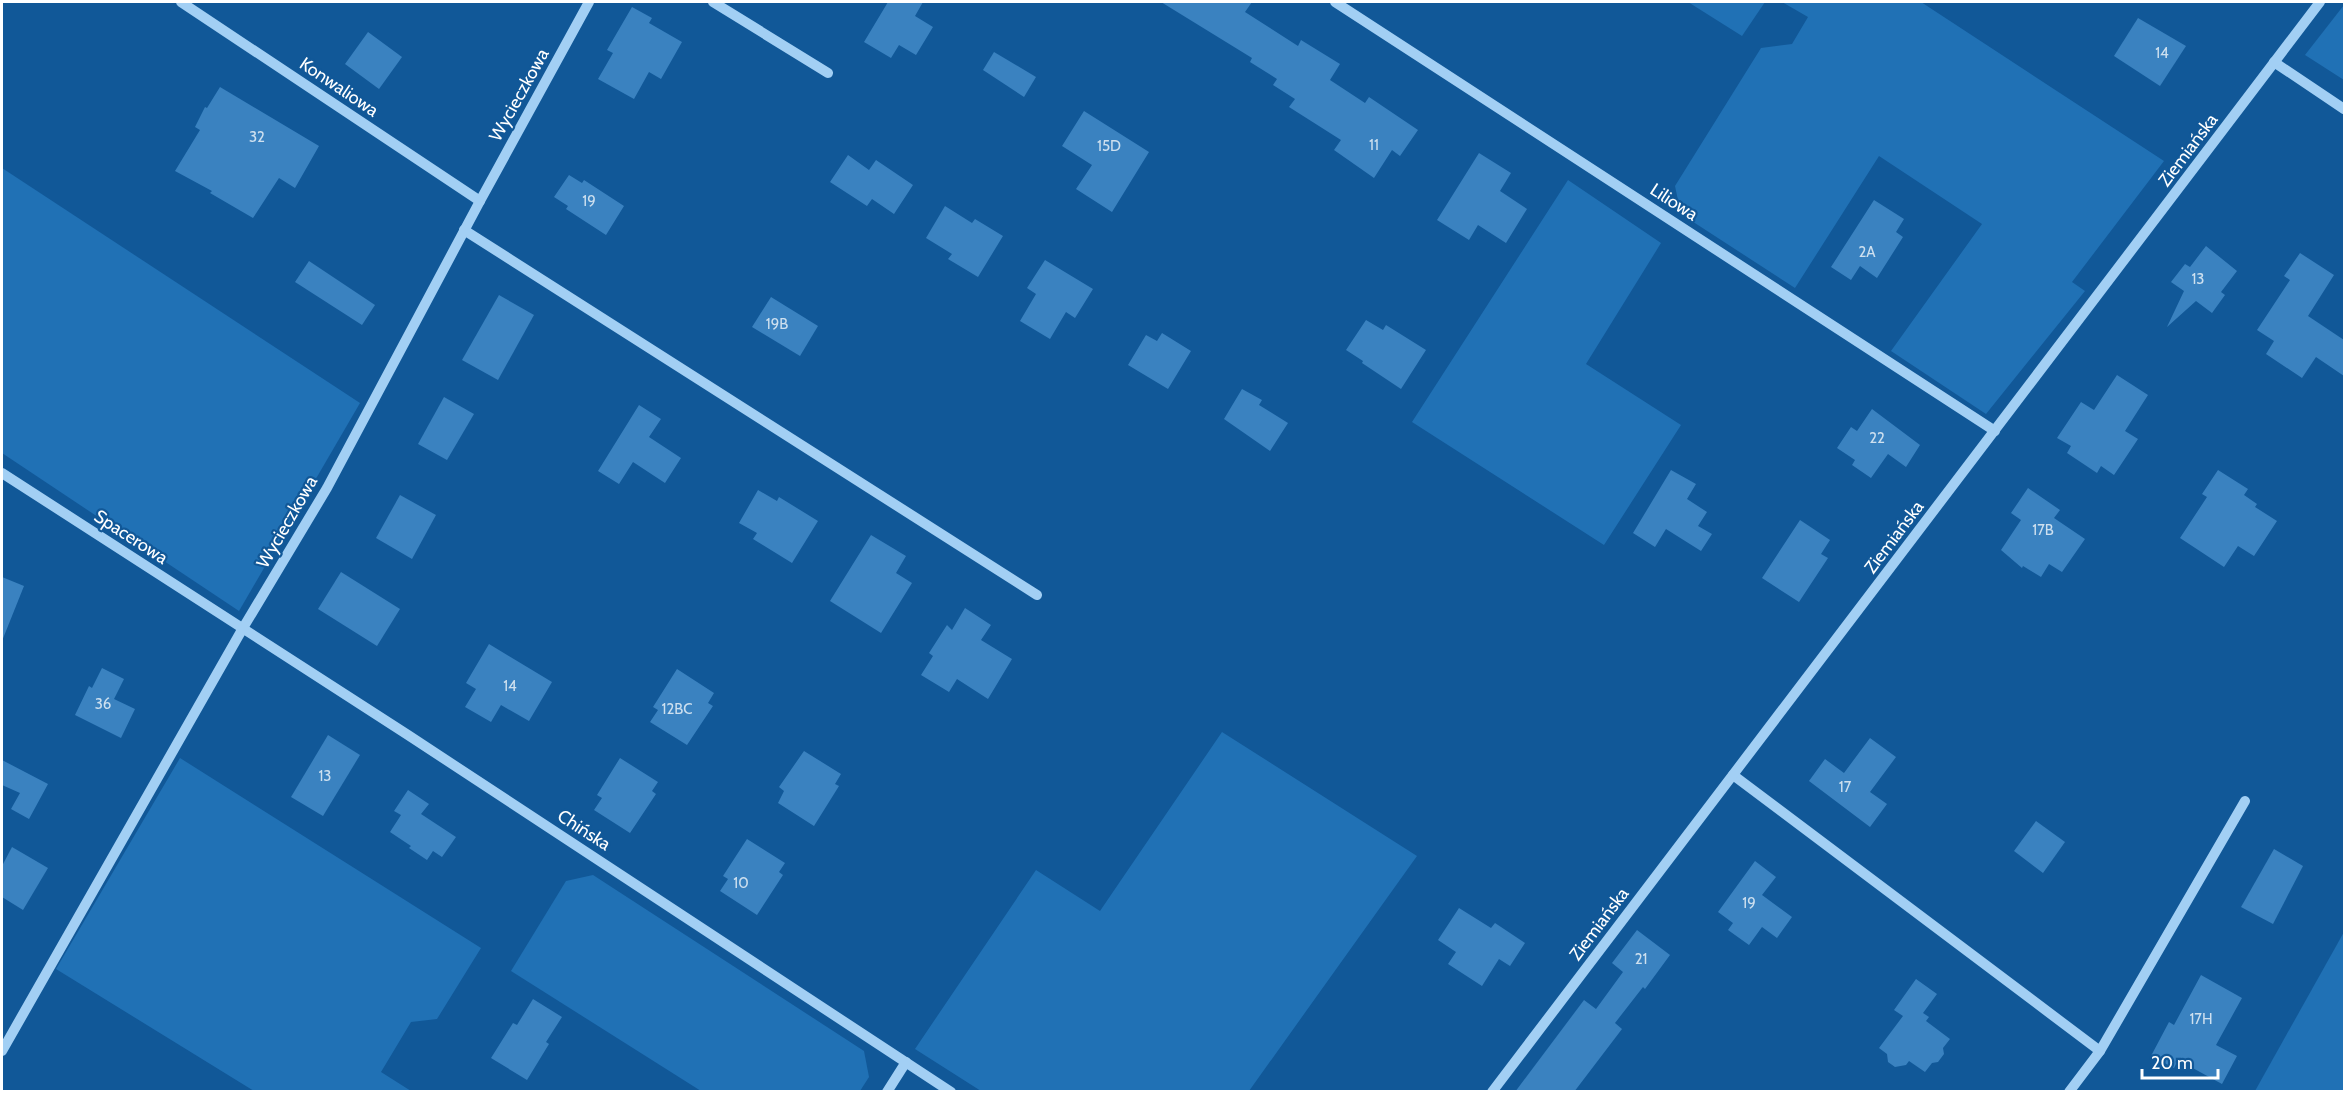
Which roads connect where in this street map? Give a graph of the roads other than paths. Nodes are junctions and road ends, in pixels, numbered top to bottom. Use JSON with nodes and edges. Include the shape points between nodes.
{"nodes":[{"id":1,"x":181,"y":2,"type":"edge"},
{"id":2,"x":589,"y":2,"type":"edge"},
{"id":3,"x":713,"y":2,"type":"edge"},
{"id":4,"x":1335,"y":2,"type":"edge"},
{"id":5,"x":2320,"y":2,"type":"edge"},
{"id":6,"x":2274,"y":62,"type":"junction"},
{"id":7,"x":828,"y":73,"type":"dead end"},
{"id":8,"x":2344,"y":109,"type":"edge"},
{"id":9,"x":480,"y":201,"type":"junction"},
{"id":10,"x":464,"y":230,"type":"junction"},
{"id":11,"x":1995,"y":431,"type":"junction"},
{"id":12,"x":2,"y":472,"type":"edge"},
{"id":13,"x":1037,"y":595,"type":"dead end"},
{"id":14,"x":243,"y":628,"type":"junction"},
{"id":15,"x":1733,"y":775,"type":"junction"},
{"id":16,"x":2245,"y":801,"type":"dead end"},
{"id":17,"x":2100,"y":1051,"type":"junction"},
{"id":18,"x":2,"y":1052,"type":"edge"},
{"id":19,"x":906,"y":1062,"type":"junction"},
{"id":20,"x":887,"y":1092,"type":"edge"},
{"id":21,"x":951,"y":1092,"type":"edge"},
{"id":22,"x":1492,"y":1092,"type":"edge"},
{"id":23,"x":2069,"y":1092,"type":"edge"}],
"edges":[{"from":1,"to":9,"type":"street","name":"Konwaliowa"},
{"from":2,"to":9,"type":"street","name":"Wycieczkowa"},
{"from":3,"to":7,"type":"street"},
{"from":4,"to":11,"type":"street","name":"Liliowa"},
{"from":5,"to":6,"type":"street","name":"Ziemiańska"},
{"from":6,"to":8,"type":"street"},
{"from":6,"to":11,"type":"street","name":"Ziemiańska"},
{"from":9,"to":10,"type":"street","name":"Wycieczkowa"},
{"from":10,"to":13,"type":"street"},
{"from":10,"to":14,"type":"street","name":"Wycieczkowa","via":[[327,488]]},
{"from":11,"to":15,"type":"street","name":"Ziemiańska"},
{"from":12,"to":14,"type":"street","name":"Spacerowa"},
{"from":14,"to":18,"type":"street","name":"Wycieczkowa"},
{"from":14,"to":19,"type":"street","name":"Chińska"},
{"from":15,"to":17,"type":"street"},
{"from":15,"to":22,"type":"street","name":"Ziemiańska"},
{"from":16,"to":17,"type":"street"},
{"from":17,"to":23,"type":"street"},
{"from":19,"to":20,"type":"street"},
{"from":19,"to":21,"type":"street","name":"Chińska"}]}
